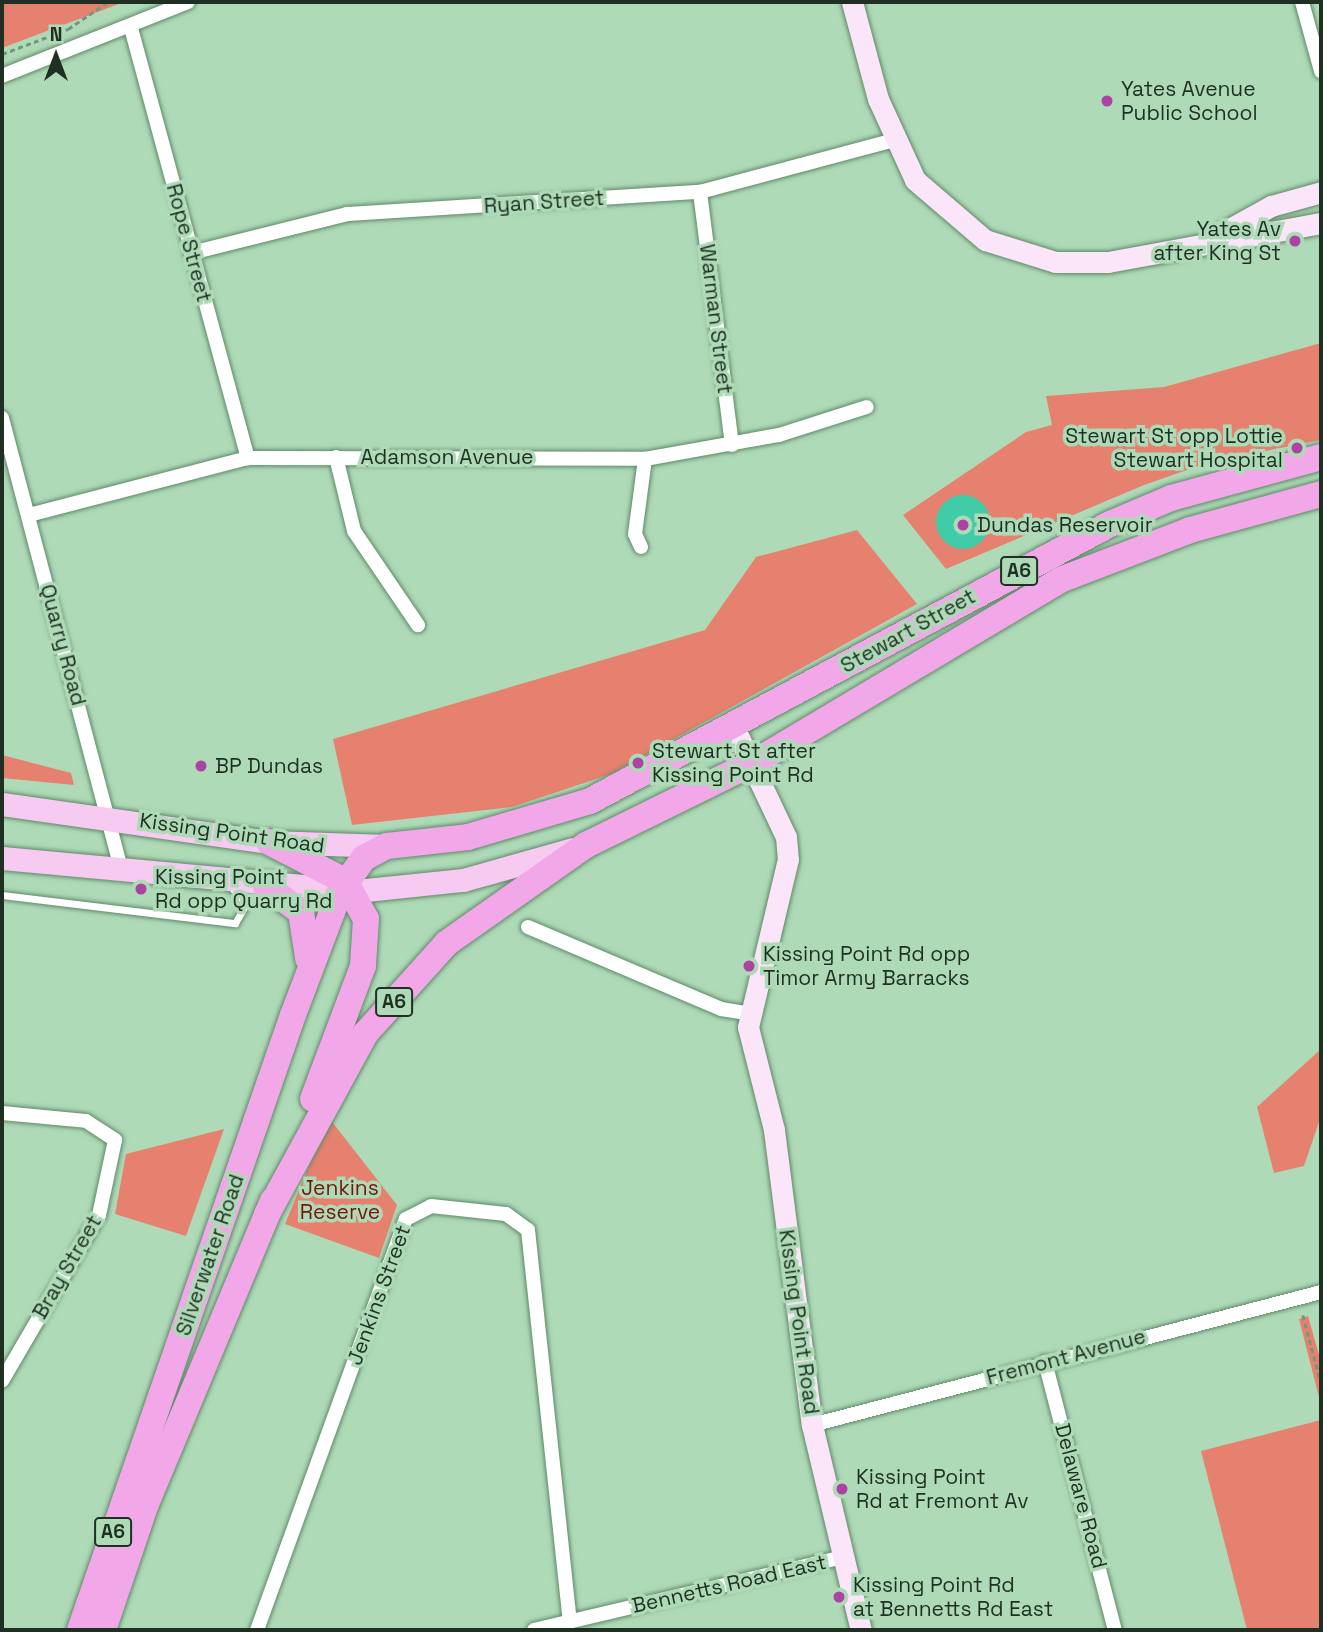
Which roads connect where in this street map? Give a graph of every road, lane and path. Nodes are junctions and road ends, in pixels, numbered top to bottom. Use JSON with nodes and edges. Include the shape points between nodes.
{"nodes":[{"id":1,"x":108,"y":2,"type":"edge"},
{"id":2,"x":188,"y":2,"type":"edge"},
{"id":3,"x":852,"y":2,"type":"edge"},
{"id":4,"x":1302,"y":2,"type":"edge"},
{"id":5,"x":131,"y":27,"type":"junction"},
{"id":6,"x":2,"y":54,"type":"edge"},
{"id":7,"x":1321,"y":71,"type":"edge"},
{"id":8,"x":2,"y":76,"type":"edge"},
{"id":9,"x":894,"y":140,"type":"junction"},
{"id":10,"x":700,"y":192,"type":"junction"},
{"id":11,"x":1321,"y":192,"type":"edge"},
{"id":12,"x":1321,"y":223,"type":"edge"},
{"id":13,"x":1212,"y":239,"type":"junction"},
{"id":14,"x":191,"y":253,"type":"junction"},
{"id":15,"x":867,"y":407,"type":"dead end"},
{"id":16,"x":2,"y":418,"type":"edge"},
{"id":17,"x":732,"y":445,"type":"junction"},
{"id":18,"x":336,"y":457,"type":"junction"},
{"id":19,"x":1321,"y":457,"type":"edge"},
{"id":20,"x":248,"y":458,"type":"junction"},
{"id":21,"x":645,"y":459,"type":"junction"},
{"id":22,"x":1321,"y":494,"type":"edge"},
{"id":23,"x":29,"y":515,"type":"junction"},
{"id":24,"x":641,"y":547,"type":"dead end"},
{"id":25,"x":418,"y":625,"type":"dead end"},
{"id":26,"x":734,"y":727,"type":"junction"},
{"id":27,"x":755,"y":762,"type":"junction"},
{"id":28,"x":2,"y":804,"type":"edge"},
{"id":29,"x":108,"y":815,"type":"junction"},
{"id":30,"x":269,"y":842,"type":"junction"},
{"id":31,"x":586,"y":845,"type":"junction"},
{"id":32,"x":387,"y":846,"type":"junction"},
{"id":33,"x":2,"y":858,"type":"edge"},
{"id":34,"x":122,"y":872,"type":"junction"},
{"id":35,"x":224,"y":882,"type":"junction"},
{"id":36,"x":266,"y":886,"type":"junction"},
{"id":37,"x":347,"y":888,"type":"junction"},
{"id":38,"x":2,"y":895,"type":"edge"},
{"id":39,"x":528,"y":927,"type":"dead end"},
{"id":40,"x":307,"y":981,"type":"junction"},
{"id":41,"x":747,"y":1013,"type":"junction"},
{"id":42,"x":2,"y":1113,"type":"edge"},
{"id":43,"x":267,"y":1214,"type":"junction"},
{"id":44,"x":1321,"y":1292,"type":"edge"},
{"id":45,"x":1303,"y":1315,"type":"dead end"},
{"id":46,"x":1045,"y":1362,"type":"junction"},
{"id":47,"x":2,"y":1381,"type":"edge"},
{"id":48,"x":1321,"y":1382,"type":"edge"},
{"id":49,"x":812,"y":1425,"type":"junction"},
{"id":50,"x":842,"y":1557,"type":"junction"},
{"id":51,"x":570,"y":1622,"type":"junction"},
{"id":52,"x":79,"y":1630,"type":"edge"},
{"id":53,"x":103,"y":1630,"type":"edge"},
{"id":54,"x":257,"y":1630,"type":"edge"},
{"id":55,"x":534,"y":1630,"type":"edge"},
{"id":56,"x":861,"y":1630,"type":"edge"},
{"id":57,"x":1115,"y":1630,"type":"edge"}],
"edges":[{"from":1,"to":6,"type":"path","via":[[68,29]]},
{"from":2,"to":5,"type":"street"},
{"from":3,"to":9,"type":"street"},
{"from":4,"to":7,"type":"street"},
{"from":5,"to":8,"type":"street"},
{"from":5,"to":14,"type":"street","name":"Rope Street"},
{"from":9,"to":10,"type":"street","name":"Ryan Street"},
{"from":9,"to":13,"type":"street","via":[[923,190],[968,230],[1006,248],[1055,262],[1108,262]]},
{"from":10,"to":14,"type":"street","name":"Ryan Street","via":[[347,214]]},
{"from":10,"to":17,"type":"street","name":"Warman Street"},
{"from":11,"to":13,"type":"street","via":[[1271,206]]},
{"from":12,"to":13,"type":"street","via":[[1278,235]]},
{"from":14,"to":20,"type":"street","name":"Rope Street"},
{"from":15,"to":17,"type":"street","name":"Adamson Avenue"},
{"from":16,"to":23,"type":"street","name":"Quarry Road"},
{"from":17,"to":21,"type":"street","name":"Adamson Avenue"},
{"from":18,"to":20,"type":"street","name":"Adamson Avenue"},
{"from":18,"to":21,"type":"street","name":"Adamson Avenue"},
{"from":18,"to":25,"type":"street","via":[[349,520]]},
{"from":19,"to":26,"type":"highway","name":"Stewart Street","number":"A6","via":[[1193,491],[1120,520]]},
{"from":20,"to":23,"type":"street","name":"Adamson Avenue"},
{"from":21,"to":24,"type":"street","via":[[635,534]]},
{"from":22,"to":27,"type":"highway","name":"Stewart Street","number":"A6","via":[[1189,530],[1060,580]]},
{"from":23,"to":29,"type":"street","name":"Quarry Road"},
{"from":26,"to":27,"type":"street","name":"Kissing Point Road"},
{"from":26,"to":32,"type":"highway","name":"Kissing Point Road","number":"A6","via":[[590,801],[468,837]]},
{"from":27,"to":31,"type":"highway","name":"Kissing Point Road","number":"A6"},
{"from":27,"to":41,"type":"street","name":"Kissing Point Road","via":[[780,814],[788,859]]},
{"from":28,"to":29,"type":"main road","name":"Kissing Point Road"},
{"from":29,"to":30,"type":"main road","name":"Kissing Point Road"},
{"from":29,"to":34,"type":"street","name":"Quarry Road"},
{"from":30,"to":32,"type":"main road","name":"Kissing Point Road"},
{"from":30,"to":37,"type":"highway"},
{"from":31,"to":37,"type":"main road","name":"Kissing Point Road","via":[[491,875]]},
{"from":31,"to":43,"type":"highway","name":"Silverwater Road","number":"A6","via":[[447,943],[365,1034]]},
{"from":32,"to":37,"type":"highway","name":"Silverwater Road","number":"A6","via":[[364,858]]},
{"from":33,"to":34,"type":"main road","name":"Kissing Point Road"},
{"from":34,"to":35,"type":"main road","name":"Kissing Point Road"},
{"from":35,"to":36,"type":"main road","name":"Kissing Point Road"},
{"from":35,"to":38,"type":"lane","via":[[240,893],[245,915],[235,923]]},
{"from":36,"to":37,"type":"main road","name":"Kissing Point Road"},
{"from":36,"to":40,"type":"highway","via":[[295,904],[307,925]]},
{"from":37,"to":40,"type":"highway","name":"Silverwater Road","number":"A6"},
{"from":37,"to":43,"type":"highway","name":"Silverwater Road","number":"A6","via":[[368,933],[363,965]]},
{"from":39,"to":41,"type":"street","via":[[721,1009]]},
{"from":40,"to":52,"type":"highway","name":"Silverwater Road","number":"A6"},
{"from":41,"to":49,"type":"street","name":"Kissing Point Road","via":[[774,1130]]},
{"from":42,"to":47,"type":"street","name":"Bray Street","via":[[86,1121],[115,1140],[99,1215]]},
{"from":43,"to":53,"type":"highway","name":"Silverwater Road","number":"A6","via":[[146,1504]]},
{"from":44,"to":46,"type":"street","name":"Fremont Avenue"},
{"from":45,"to":48,"type":"path"},
{"from":46,"to":49,"type":"street","name":"Fremont Avenue"},
{"from":46,"to":57,"type":"street","name":"Delaware Road"},
{"from":49,"to":50,"type":"street","name":"Kissing Point Road"},
{"from":50,"to":51,"type":"street","name":"Bennetts Road East"},
{"from":50,"to":56,"type":"street","name":"Kissing Point Road"},
{"from":51,"to":54,"type":"street","name":"Jenkins Street","via":[[528,1230],[506,1214],[431,1206],[407,1219]]},
{"from":51,"to":55,"type":"street","name":"Bennetts Road East"}]}
